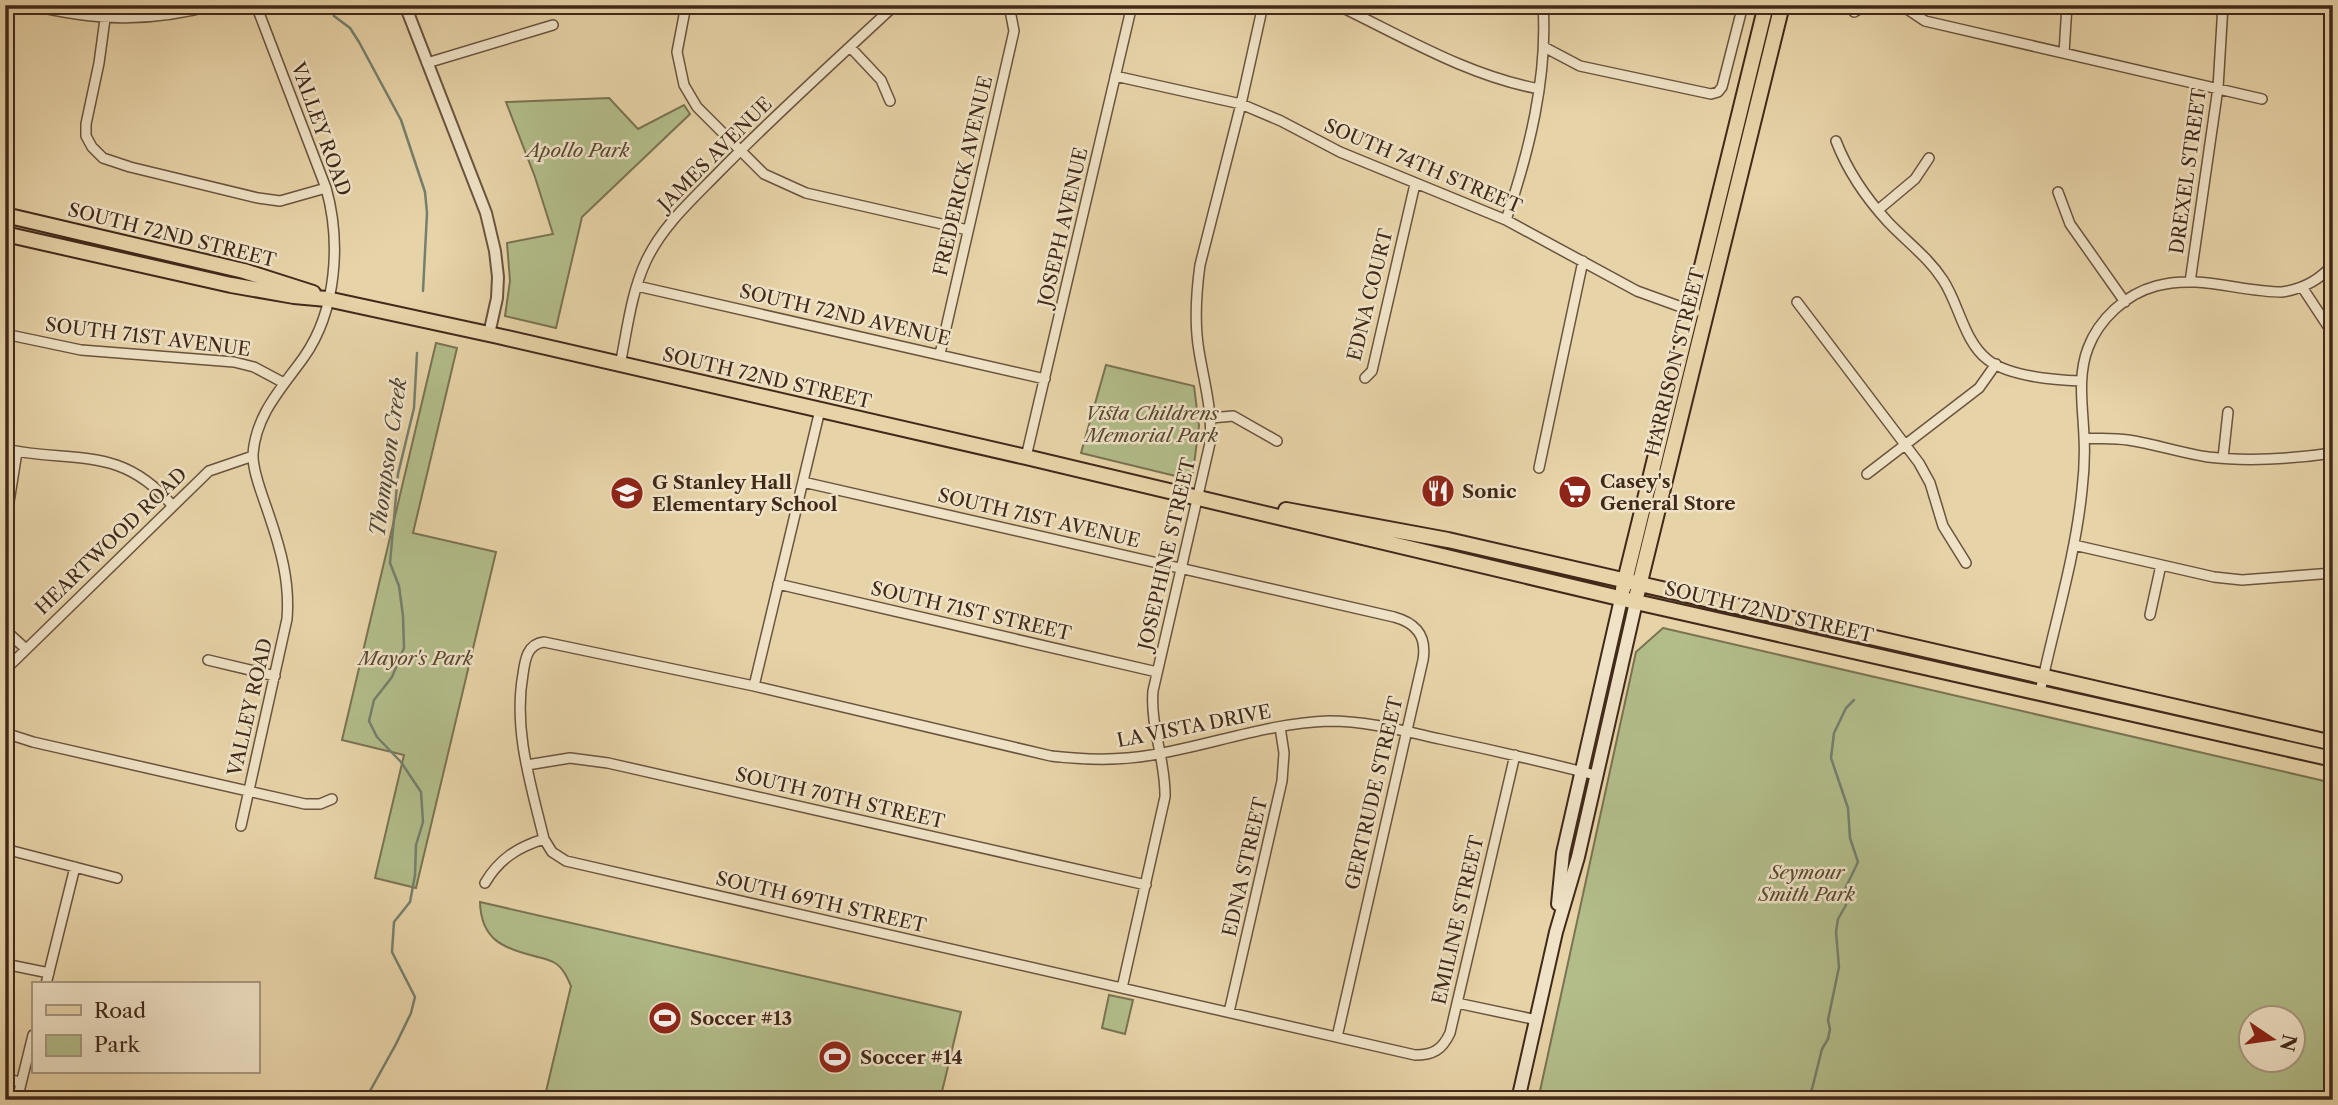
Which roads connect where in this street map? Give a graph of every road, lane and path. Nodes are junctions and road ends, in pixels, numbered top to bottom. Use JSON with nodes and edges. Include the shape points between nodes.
{"nodes":[{"id":1,"x":30,"y":5,"type":"edge"},
{"id":2,"x":214,"y":5,"type":"edge"},
{"id":3,"x":256,"y":5,"type":"edge"},
{"id":4,"x":405,"y":5,"type":"edge"},
{"id":5,"x":686,"y":5,"type":"edge"},
{"id":6,"x":895,"y":5,"type":"edge"},
{"id":7,"x":1009,"y":5,"type":"edge"},
{"id":8,"x":1132,"y":5,"type":"edge"},
{"id":9,"x":1263,"y":5,"type":"edge"},
{"id":10,"x":1337,"y":5,"type":"edge"},
{"id":11,"x":1544,"y":5,"type":"edge"},
{"id":12,"x":1743,"y":5,"type":"edge"},
{"id":13,"x":1766,"y":5,"type":"edge"},
{"id":14,"x":1782,"y":5,"type":"edge"},
{"id":15,"x":1866,"y":5,"type":"edge"},
{"id":16,"x":1901,"y":5,"type":"edge"},
{"id":17,"x":2067,"y":5,"type":"edge"},
{"id":18,"x":2223,"y":5,"type":"edge"},
{"id":19,"x":1854,"y":12,"type":"dead end"},
{"id":20,"x":105,"y":19,"type":"junction"},
{"id":21,"x":553,"y":25,"type":"dead end"},
{"id":22,"x":850,"y":47,"type":"junction"},
{"id":23,"x":1544,"y":47,"type":"junction"},
{"id":24,"x":2064,"y":53,"type":"junction"},
{"id":25,"x":427,"y":62,"type":"junction"},
{"id":26,"x":1115,"y":76,"type":"junction"},
{"id":27,"x":1539,"y":89,"type":"junction"},
{"id":28,"x":2218,"y":89,"type":"junction"},
{"id":29,"x":2262,"y":99,"type":"dead end"},
{"id":30,"x":890,"y":101,"type":"dead end"},
{"id":31,"x":1241,"y":104,"type":"junction"},
{"id":32,"x":1836,"y":141,"type":"dead end"},
{"id":33,"x":740,"y":151,"type":"junction"},
{"id":34,"x":1929,"y":158,"type":"dead end"},
{"id":35,"x":1415,"y":184,"type":"junction"},
{"id":36,"x":326,"y":188,"type":"junction"},
{"id":37,"x":2058,"y":192,"type":"dead end"},
{"id":38,"x":1878,"y":211,"type":"junction"},
{"id":39,"x":5,"y":215,"type":"edge"},
{"id":40,"x":1506,"y":220,"type":"junction"},
{"id":41,"x":968,"y":230,"type":"junction"},
{"id":42,"x":5,"y":234,"type":"edge"},
{"id":43,"x":1583,"y":261,"type":"junction"},
{"id":44,"x":2333,"y":264,"type":"edge"},
{"id":45,"x":2190,"y":282,"type":"junction"},
{"id":46,"x":637,"y":286,"type":"junction"},
{"id":47,"x":2302,"y":287,"type":"junction"},
{"id":48,"x":327,"y":299,"type":"junction"},
{"id":49,"x":1797,"y":302,"type":"dead end"},
{"id":50,"x":2125,"y":302,"type":"junction"},
{"id":51,"x":1692,"y":311,"type":"junction"},
{"id":52,"x":1707,"y":316,"type":"junction"},
{"id":53,"x":5,"y":334,"type":"edge"},
{"id":54,"x":489,"y":334,"type":"junction"},
{"id":55,"x":2333,"y":334,"type":"edge"},
{"id":56,"x":940,"y":354,"type":"junction"},
{"id":57,"x":1996,"y":364,"type":"junction"},
{"id":58,"x":620,"y":365,"type":"junction"},
{"id":59,"x":1365,"y":378,"type":"dead end"},
{"id":60,"x":1045,"y":379,"type":"junction"},
{"id":61,"x":2081,"y":382,"type":"junction"},
{"id":62,"x":284,"y":383,"type":"junction"},
{"id":63,"x":820,"y":410,"type":"junction"},
{"id":64,"x":2228,"y":412,"type":"dead end"},
{"id":65,"x":1210,"y":418,"type":"junction"},
{"id":66,"x":2084,"y":438,"type":"junction"},
{"id":67,"x":1277,"y":441,"type":"dead end"},
{"id":68,"x":1906,"y":445,"type":"junction"},
{"id":69,"x":5,"y":449,"type":"edge"},
{"id":70,"x":17,"y":452,"type":"junction"},
{"id":71,"x":2333,"y":453,"type":"edge"},
{"id":72,"x":253,"y":456,"type":"junction"},
{"id":73,"x":1026,"y":457,"type":"junction"},
{"id":74,"x":2223,"y":458,"type":"junction"},
{"id":75,"x":1539,"y":468,"type":"dead end"},
{"id":76,"x":1867,"y":474,"type":"dead end"},
{"id":77,"x":803,"y":482,"type":"junction"},
{"id":78,"x":1198,"y":497,"type":"junction"},
{"id":79,"x":172,"y":505,"type":"junction"},
{"id":80,"x":8,"y":508,"type":"dead end"},
{"id":81,"x":2074,"y":545,"type":"junction"},
{"id":82,"x":1966,"y":563,"type":"dead end"},
{"id":83,"x":2161,"y":565,"type":"junction"},
{"id":84,"x":1181,"y":569,"type":"junction"},
{"id":85,"x":2333,"y":573,"type":"edge"},
{"id":86,"x":778,"y":584,"type":"junction"},
{"id":87,"x":1632,"y":584,"type":"junction"},
{"id":88,"x":1628,"y":600,"type":"junction"},
{"id":89,"x":1348,"y":608,"type":"joint"},
{"id":90,"x":2150,"y":615,"type":"dead end"},
{"id":91,"x":5,"y":630,"type":"edge"},
{"id":92,"x":26,"y":649,"type":"junction"},
{"id":93,"x":208,"y":660,"type":"dead end"},
{"id":94,"x":5,"y":670,"type":"edge"},
{"id":95,"x":1157,"y":672,"type":"junction"},
{"id":96,"x":275,"y":676,"type":"junction"},
{"id":97,"x":2043,"y":676,"type":"junction"},
{"id":98,"x":754,"y":686,"type":"junction"},
{"id":99,"x":2040,"y":692,"type":"junction"},
{"id":100,"x":1280,"y":727,"type":"junction"},
{"id":101,"x":1406,"y":731,"type":"junction"},
{"id":102,"x":5,"y":733,"type":"edge"},
{"id":103,"x":2333,"y":743,"type":"edge"},
{"id":104,"x":1160,"y":753,"type":"junction"},
{"id":105,"x":1515,"y":755,"type":"junction"},
{"id":106,"x":2333,"y":759,"type":"edge"},
{"id":107,"x":527,"y":765,"type":"junction"},
{"id":108,"x":1581,"y":771,"type":"junction"},
{"id":109,"x":1595,"y":775,"type":"junction"},
{"id":110,"x":249,"y":791,"type":"junction"},
{"id":111,"x":332,"y":799,"type":"dead end"},
{"id":112,"x":241,"y":826,"type":"dead end"},
{"id":113,"x":544,"y":839,"type":"junction"},
{"id":114,"x":5,"y":849,"type":"edge"},
{"id":115,"x":75,"y":867,"type":"junction"},
{"id":116,"x":117,"y":878,"type":"dead end"},
{"id":117,"x":485,"y":883,"type":"dead end"},
{"id":118,"x":1146,"y":885,"type":"junction"},
{"id":119,"x":1556,"y":932,"type":"junction"},
{"id":120,"x":5,"y":964,"type":"edge"},
{"id":121,"x":48,"y":974,"type":"junction"},
{"id":122,"x":46,"y":982,"type":"edge"},
{"id":123,"x":1122,"y":988,"type":"junction"},
{"id":124,"x":1457,"y":1003,"type":"junction"},
{"id":125,"x":1229,"y":1013,"type":"junction"},
{"id":126,"x":1536,"y":1020,"type":"junction"},
{"id":127,"x":1337,"y":1037,"type":"junction"},
{"id":128,"x":32,"y":1039,"type":"edge"},
{"id":129,"x":1398,"y":1052,"type":"joint"},
{"id":130,"x":5,"y":1079,"type":"edge"},
{"id":131,"x":21,"y":1082,"type":"junction"},
{"id":132,"x":17,"y":1100,"type":"edge"},
{"id":133,"x":1518,"y":1100,"type":"edge"}],
"edges":[{"from":1,"to":20,"type":"street"},
{"from":2,"to":20,"type":"street","via":[[154,17]]},
{"from":3,"to":36,"type":"street","name":"VALLEY ROAD"},
{"from":4,"to":25,"type":"street"},
{"from":5,"to":33,"type":"street","via":[[677,52],[684,85],[693,103]]},
{"from":6,"to":22,"type":"street","name":"JAMES AVENUE"},
{"from":7,"to":41,"type":"street","name":"FREDERICK AVENUE","via":[[1014,31]]},
{"from":8,"to":26,"type":"street","name":"JOSEPH AVENUE"},
{"from":9,"to":31,"type":"street","name":"JOSEPHINE STREET"},
{"from":10,"to":27,"type":"street","via":[[1473,71]]},
{"from":11,"to":23,"type":"street"},
{"from":12,"to":23,"type":"street","via":[[1722,87],[1711,94],[1580,66]]},
{"from":13,"to":51,"type":"main road","name":"HARRISON STREET"},
{"from":14,"to":52,"type":"main road","name":"HARRISON STREET"},
{"from":15,"to":19,"type":"street"},
{"from":16,"to":24,"type":"street","via":[[1925,21]]},
{"from":17,"to":24,"type":"street"},
{"from":18,"to":28,"type":"street","name":"DREXEL STREET"},
{"from":20,"to":36,"type":"street","via":[[86,124],[86,136],[103,158],[279,201]]},
{"from":21,"to":25,"type":"street"},
{"from":22,"to":30,"type":"street","via":[[881,80]]},
{"from":22,"to":33,"type":"street","name":"JAMES AVENUE"},
{"from":23,"to":27,"type":"street"},
{"from":24,"to":28,"type":"street"},
{"from":25,"to":54,"type":"street","via":[[486,213],[495,251],[497,298]]},
{"from":26,"to":31,"type":"street","name":"SOUTH 74TH STREET"},
{"from":26,"to":60,"type":"street","name":"JOSEPH AVENUE"},
{"from":27,"to":40,"type":"street"},
{"from":28,"to":29,"type":"street"},
{"from":28,"to":45,"type":"street","name":"DREXEL STREET"},
{"from":31,"to":35,"type":"street","name":"SOUTH 74TH STREET"},
{"from":31,"to":65,"type":"street","name":"JOSEPHINE STREET","via":[[1196,289],[1199,351]]},
{"from":32,"to":38,"type":"street","via":[[1843,160]]},
{"from":33,"to":41,"type":"street","via":[[764,174],[806,193]]},
{"from":33,"to":46,"type":"street","name":"JAMES AVENUE","via":[[674,218],[645,262]]},
{"from":34,"to":38,"type":"street","via":[[1915,179]]},
{"from":35,"to":40,"type":"street","name":"SOUTH 74TH STREET"},
{"from":35,"to":59,"type":"street","name":"EDNA COURT","via":[[1372,371]]},
{"from":36,"to":48,"type":"street","name":"VALLEY ROAD","via":[[336,249]]},
{"from":37,"to":50,"type":"street","via":[[2070,224]]},
{"from":38,"to":57,"type":"street","via":[[1934,267],[1975,345]]},
{"from":39,"to":48,"type":"main road","name":"SOUTH 72ND STREET","via":[[244,271]]},
{"from":40,"to":43,"type":"street","name":"SOUTH 74TH STREET"},
{"from":41,"to":56,"type":"street","name":"FREDERICK AVENUE"},
{"from":42,"to":48,"type":"main road","name":"SOUTH 72ND STREET","via":[[231,285]]},
{"from":43,"to":51,"type":"street","name":"SOUTH 74TH STREET","via":[[1637,290]]},
{"from":43,"to":75,"type":"street"},
{"from":44,"to":47,"type":"street"},
{"from":45,"to":47,"type":"street","via":[[2271,292]]},
{"from":45,"to":50,"type":"street","name":"DREXEL STREET","via":[[2155,286]]},
{"from":46,"to":56,"type":"street","name":"SOUTH 72ND AVENUE"},
{"from":46,"to":58,"type":"street","name":"JAMES AVENUE"},
{"from":47,"to":55,"type":"street"},
{"from":48,"to":54,"type":"main road","name":"SOUTH 72ND STREET"},
{"from":48,"to":62,"type":"street","name":"VALLEY ROAD","via":[[312,344]]},
{"from":49,"to":68,"type":"street"},
{"from":50,"to":61,"type":"street","name":"DREXEL STREET","via":[[2094,336]]},
{"from":51,"to":52,"type":"street","name":"SOUTH 74TH STREET"},
{"from":51,"to":87,"type":"main road","name":"HARRISON STREET"},
{"from":52,"to":87,"type":"main road","name":"HARRISON STREET"},
{"from":53,"to":62,"type":"street","name":"SOUTH 71ST AVENUE","via":[[81,350],[234,362]]},
{"from":54,"to":58,"type":"main road","name":"SOUTH 72ND STREET"},
{"from":56,"to":60,"type":"street","name":"SOUTH 72ND AVENUE"},
{"from":57,"to":61,"type":"street","via":[[2012,371]]},
{"from":57,"to":68,"type":"street","via":[[1979,388]]},
{"from":58,"to":63,"type":"main road","name":"SOUTH 72ND STREET"},
{"from":60,"to":73,"type":"street","name":"JOSEPH AVENUE"},
{"from":61,"to":66,"type":"street","name":"DREXEL STREET"},
{"from":62,"to":72,"type":"street","name":"VALLEY ROAD","via":[[261,420]]},
{"from":63,"to":73,"type":"main road","name":"SOUTH 72ND STREET"},
{"from":63,"to":77,"type":"street"},
{"from":64,"to":74,"type":"street"},
{"from":65,"to":67,"type":"street","via":[[1233,416]]},
{"from":65,"to":78,"type":"street","name":"JOSEPHINE STREET","via":[[1210,443]]},
{"from":66,"to":74,"type":"street","via":[[2129,440]]},
{"from":66,"to":81,"type":"street","name":"DREXEL STREET"},
{"from":68,"to":76,"type":"street"},
{"from":68,"to":82,"type":"street","via":[[1926,474],[1944,526]]},
{"from":69,"to":70,"type":"street"},
{"from":70,"to":79,"type":"street","via":[[116,463],[137,472]]},
{"from":70,"to":80,"type":"street"},
{"from":71,"to":74,"type":"street"},
{"from":72,"to":79,"type":"street","name":"HEARTWOOD ROAD","via":[[209,471]]},
{"from":72,"to":96,"type":"street","name":"VALLEY ROAD","via":[[286,571],[289,599]]},
{"from":73,"to":78,"type":"main road","name":"SOUTH 72ND STREET"},
{"from":77,"to":84,"type":"street","name":"SOUTH 71ST AVENUE"},
{"from":77,"to":86,"type":"street"},
{"from":78,"to":84,"type":"street","name":"JOSEPHINE STREET"},
{"from":78,"to":87,"type":"main road","name":"SOUTH 72ND STREET","via":[[1448,540]]},
{"from":78,"to":88,"type":"main road","name":"SOUTH 72ND STREET"},
{"from":79,"to":92,"type":"street","name":"HEARTWOOD ROAD"},
{"from":81,"to":83,"type":"street"},
{"from":81,"to":97,"type":"street","name":"DREXEL STREET"},
{"from":83,"to":85,"type":"street","via":[[2242,580]]},
{"from":83,"to":90,"type":"street"},
{"from":84,"to":89,"type":"street","name":"SOUTH 71ST AVENUE"},
{"from":84,"to":95,"type":"street","name":"JOSEPHINE STREET"},
{"from":86,"to":95,"type":"street","name":"SOUTH 71ST STREET"},
{"from":86,"to":98,"type":"street"},
{"from":87,"to":88,"type":"main road","name":"HARRISON STREET"},
{"from":87,"to":97,"type":"main road","name":"SOUTH 72ND STREET"},
{"from":88,"to":99,"type":"main road","name":"SOUTH 72ND STREET"},
{"from":88,"to":108,"type":"main road","name":"HARRISON STREET"},
{"from":88,"to":109,"type":"main road","name":"HARRISON STREET"},
{"from":89,"to":101,"type":"street","name":"GERTRUDE STREET","via":[[1404,620],[1420,633],[1424,654]]},
{"from":91,"to":92,"type":"street"},
{"from":92,"to":94,"type":"street","name":"HEARTWOOD ROAD"},
{"from":93,"to":96,"type":"street"},
{"from":95,"to":104,"type":"street","name":"JOSEPHINE STREET","via":[[1152,708]]},
{"from":96,"to":110,"type":"street","name":"VALLEY ROAD"},
{"from":97,"to":99,"type":"street","name":"DREXEL STREET"},
{"from":97,"to":103,"type":"main road","name":"SOUTH 72ND STREET"},
{"from":98,"to":104,"type":"street","name":"LA VISTA DRIVE","via":[[1051,755],[1110,760]]},
{"from":98,"to":107,"type":"street","name":"LA VISTA DRIVE","via":[[539,642],[531,647],[524,663],[520,694]]},
{"from":99,"to":106,"type":"main road","name":"SOUTH 72ND STREET"},
{"from":100,"to":101,"type":"street","name":"LA VISTA DRIVE","via":[[1348,722]]},
{"from":100,"to":104,"type":"street","name":"LA VISTA DRIVE"},
{"from":100,"to":125,"type":"street","name":"EDNA STREET","via":[[1282,781]]},
{"from":101,"to":105,"type":"street","name":"LA VISTA DRIVE"},
{"from":101,"to":127,"type":"street","name":"GERTRUDE STREET"},
{"from":102,"to":110,"type":"street"},
{"from":104,"to":118,"type":"street","name":"JOSEPHINE STREET","via":[[1165,797]]},
{"from":105,"to":108,"type":"street","name":"LA VISTA DRIVE"},
{"from":105,"to":124,"type":"street","name":"EMILINE STREET"},
{"from":107,"to":113,"type":"street"},
{"from":107,"to":118,"type":"street","name":"SOUTH 70TH STREET","via":[[559,758],[599,761]]},
{"from":108,"to":109,"type":"street","name":"LA VISTA DRIVE"},
{"from":108,"to":119,"type":"main road","name":"HARRISON STREET","via":[[1563,853]]},
{"from":109,"to":119,"type":"main road","name":"HARRISON STREET"},
{"from":110,"to":111,"type":"street","via":[[305,804]]},
{"from":110,"to":112,"type":"street","name":"VALLEY ROAD"},
{"from":113,"to":117,"type":"street","via":[[502,860]]},
{"from":113,"to":123,"type":"street","name":"SOUTH 69TH STREET","via":[[552,852],[572,863]]},
{"from":114,"to":115,"type":"street"},
{"from":115,"to":116,"type":"street"},
{"from":115,"to":121,"type":"street"},
{"from":118,"to":123,"type":"street","name":"JOSEPHINE STREET"},
{"from":119,"to":126,"type":"main road","name":"HARRISON STREET"},
{"from":120,"to":121,"type":"street"},
{"from":121,"to":122,"type":"street"},
{"from":123,"to":125,"type":"street","name":"SOUTH 69TH STREET"},
{"from":124,"to":126,"type":"street"},
{"from":124,"to":129,"type":"street","name":"EMILINE STREET","via":[[1441,1048],[1424,1055]]},
{"from":125,"to":127,"type":"street","name":"SOUTH 69TH STREET"},
{"from":126,"to":133,"type":"main road","name":"HARRISON STREET"},
{"from":127,"to":129,"type":"street","name":"SOUTH 69TH STREET"},
{"from":128,"to":131,"type":"street"},
{"from":130,"to":131,"type":"street"},
{"from":131,"to":132,"type":"street"}]}
